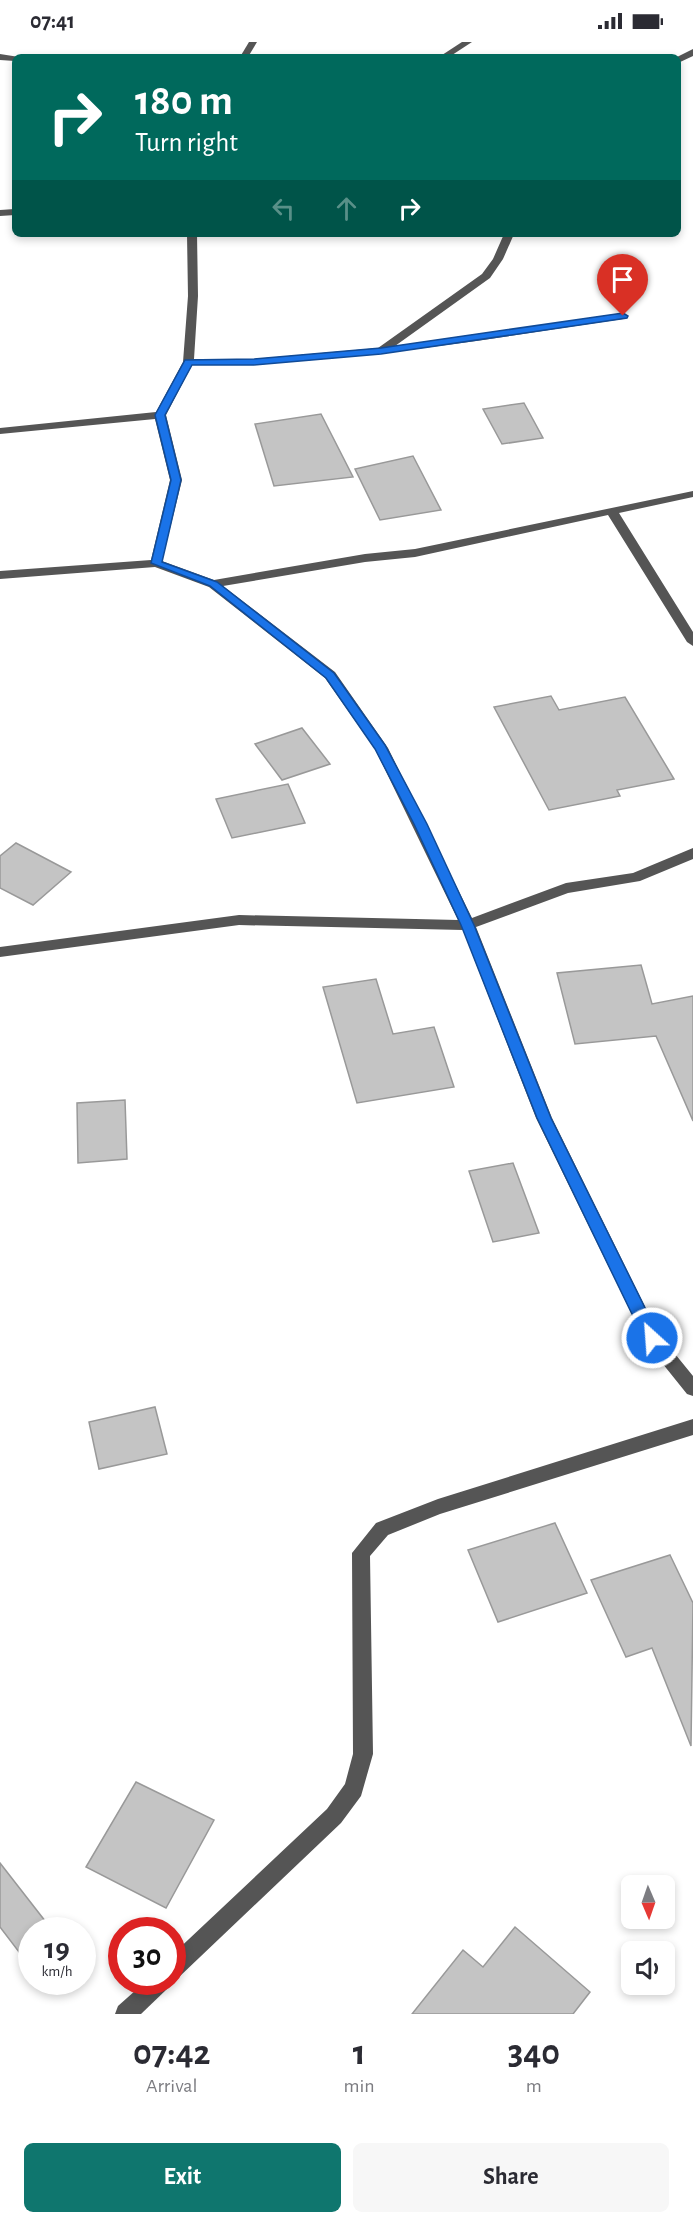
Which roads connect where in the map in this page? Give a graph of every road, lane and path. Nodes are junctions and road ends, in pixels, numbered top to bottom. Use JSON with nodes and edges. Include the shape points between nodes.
{"nodes":[{"id":1,"x":468,"y":42,"type":"edge"},
{"id":2,"x":447,"y":54,"type":"edge"},
{"id":3,"x":192,"y":237,"type":"edge"},
{"id":4,"x":508,"y":237,"type":"edge"},
{"id":5,"x":623,"y":316,"type":"dead end"},
{"id":6,"x":381,"y":351,"type":"junction"},
{"id":7,"x":188,"y":363,"type":"junction"},
{"id":8,"x":160,"y":415,"type":"junction"},
{"id":9,"x":0,"y":431,"type":"edge"},
{"id":10,"x":693,"y":494,"type":"edge"},
{"id":11,"x":612,"y":512,"type":"junction"},
{"id":12,"x":156,"y":563,"type":"junction"},
{"id":13,"x":0,"y":575,"type":"edge"},
{"id":14,"x":213,"y":584,"type":"junction"},
{"id":15,"x":693,"y":642,"type":"edge"},
{"id":16,"x":693,"y":853,"type":"edge"},
{"id":17,"x":468,"y":925,"type":"junction"},
{"id":18,"x":0,"y":952,"type":"edge"},
{"id":19,"x":693,"y":1389,"type":"edge"},
{"id":20,"x":693,"y":1427,"type":"edge"},
{"id":21,"x":186,"y":1957,"type":"edge"},
{"id":22,"x":146,"y":1995,"type":"edge"},
{"id":23,"x":126,"y":2014,"type":"edge"}],
"edges":[{"from":1,"to":2,"type":"street"},
{"from":3,"to":7,"type":"street"},
{"from":4,"to":6,"type":"street","via":[[486,276]]},
{"from":5,"to":6,"type":"street"},
{"from":6,"to":7,"type":"street","via":[[254,362]]},
{"from":7,"to":8,"type":"street"},
{"from":8,"to":9,"type":"street"},
{"from":8,"to":12,"type":"street","via":[[176,480]]},
{"from":10,"to":11,"type":"street"},
{"from":11,"to":14,"type":"street","via":[[415,553]]},
{"from":11,"to":15,"type":"street"},
{"from":12,"to":13,"type":"street"},
{"from":12,"to":14,"type":"street"},
{"from":14,"to":17,"type":"street","via":[[330,675],[381,748]]},
{"from":16,"to":17,"type":"street","via":[[635,878],[566,888]]},
{"from":17,"to":18,"type":"street","via":[[239,920]]},
{"from":17,"to":19,"type":"street","via":[[544,1118],[652,1338]]},
{"from":20,"to":21,"type":"street","via":[[438,1507],[382,1529],[361,1553],[363,1754],[354,1788],[334,1816]]},
{"from":22,"to":23,"type":"street"}]}
